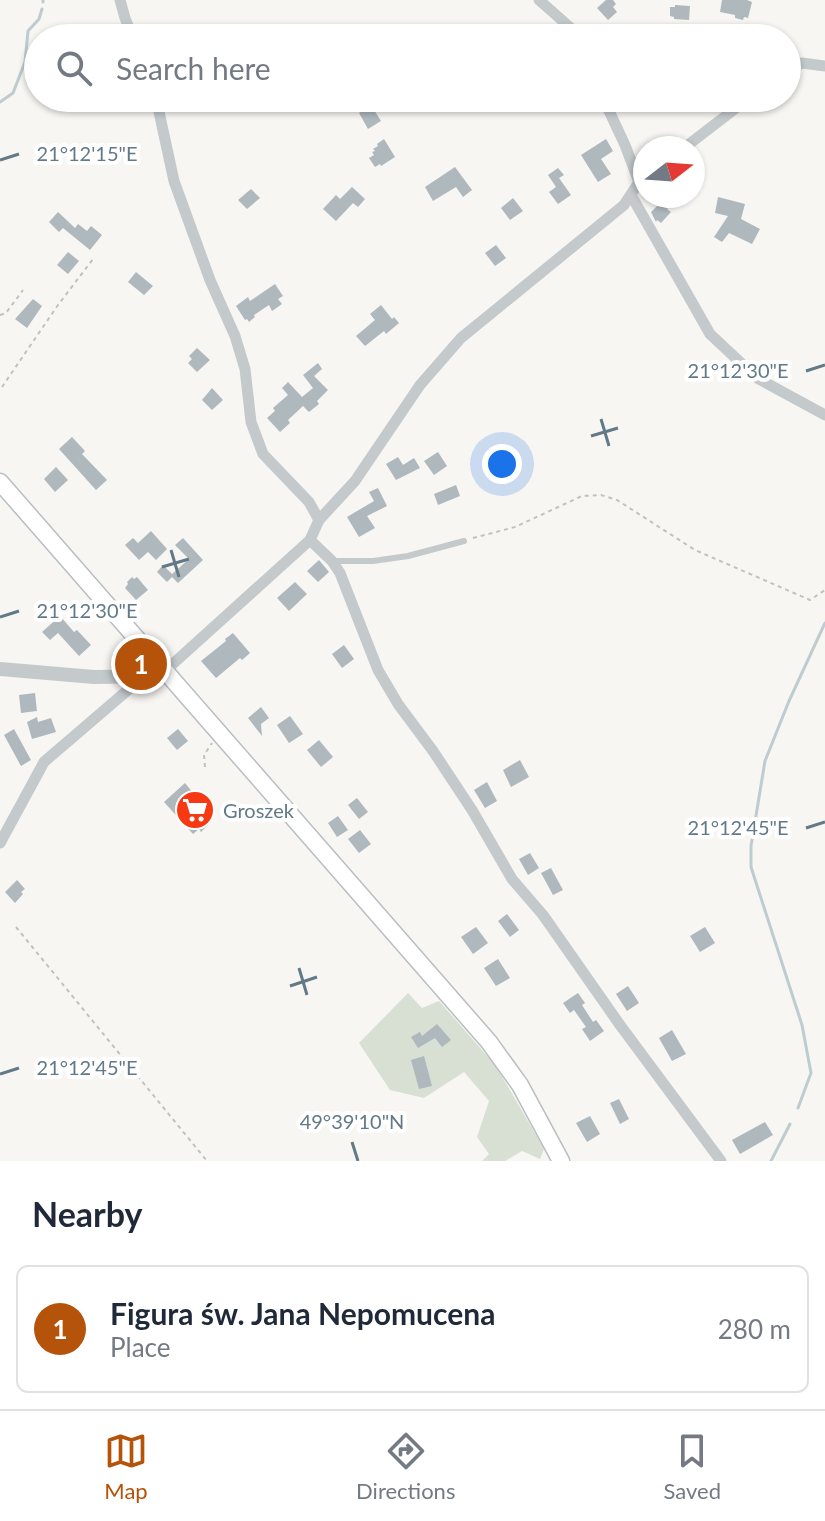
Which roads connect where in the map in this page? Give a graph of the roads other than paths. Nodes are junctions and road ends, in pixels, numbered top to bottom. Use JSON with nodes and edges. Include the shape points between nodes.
{"nodes":[{"id":1,"x":120,"y":0,"type":"edge"},
{"id":2,"x":539,"y":0,"type":"edge"},
{"id":3,"x":127,"y":24,"type":"edge"},
{"id":4,"x":566,"y":24,"type":"edge"},
{"id":5,"x":801,"y":63,"type":"edge"},
{"id":6,"x":825,"y":66,"type":"edge"},
{"id":7,"x":159,"y":112,"type":"edge"},
{"id":8,"x":610,"y":112,"type":"edge"},
{"id":9,"x":731,"y":112,"type":"edge"},
{"id":10,"x":700,"y":136,"type":"edge"},
{"id":11,"x":633,"y":161,"type":"edge"},
{"id":12,"x":633,"y":192,"type":"edge"},
{"id":13,"x":631,"y":195,"type":"junction"},
{"id":14,"x":825,"y":415,"type":"edge"},
{"id":15,"x":0,"y":482,"type":"edge"},
{"id":16,"x":319,"y":520,"type":"junction"},
{"id":17,"x":310,"y":540,"type":"junction"},
{"id":18,"x":464,"y":541,"type":"road end"},
{"id":19,"x":332,"y":561,"type":"junction"},
{"id":20,"x":0,"y":669,"type":"edge"},
{"id":21,"x":165,"y":671,"type":"junction"},
{"id":22,"x":143,"y":677,"type":"junction"},
{"id":23,"x":0,"y":843,"type":"edge"},
{"id":24,"x":561,"y":1161,"type":"edge"},
{"id":25,"x":721,"y":1161,"type":"edge"}],
"edges":[{"from":1,"to":3,"type":"street"},
{"from":2,"to":4,"type":"street"},
{"from":5,"to":6,"type":"street"},
{"from":7,"to":16,"type":"street","via":[[174,181],[235,336],[251,422],[263,454],[309,502]]},
{"from":8,"to":11,"type":"street"},
{"from":9,"to":10,"type":"street"},
{"from":12,"to":13,"type":"street"},
{"from":13,"to":14,"type":"street","via":[[710,334],[757,378]]},
{"from":13,"to":16,"type":"street","via":[[461,338],[420,385],[355,481]]},
{"from":15,"to":21,"type":"main road"},
{"from":16,"to":17,"type":"street"},
{"from":17,"to":19,"type":"street"},
{"from":17,"to":21,"type":"street"},
{"from":18,"to":19,"type":"lane","via":[[408,556]]},
{"from":19,"to":25,"type":"street","via":[[398,704],[472,810],[512,879]]},
{"from":20,"to":22,"type":"street"},
{"from":21,"to":22,"type":"street"},
{"from":21,"to":24,"type":"main road","via":[[504,1061]]},
{"from":22,"to":23,"type":"street","via":[[44,762]]}]}
